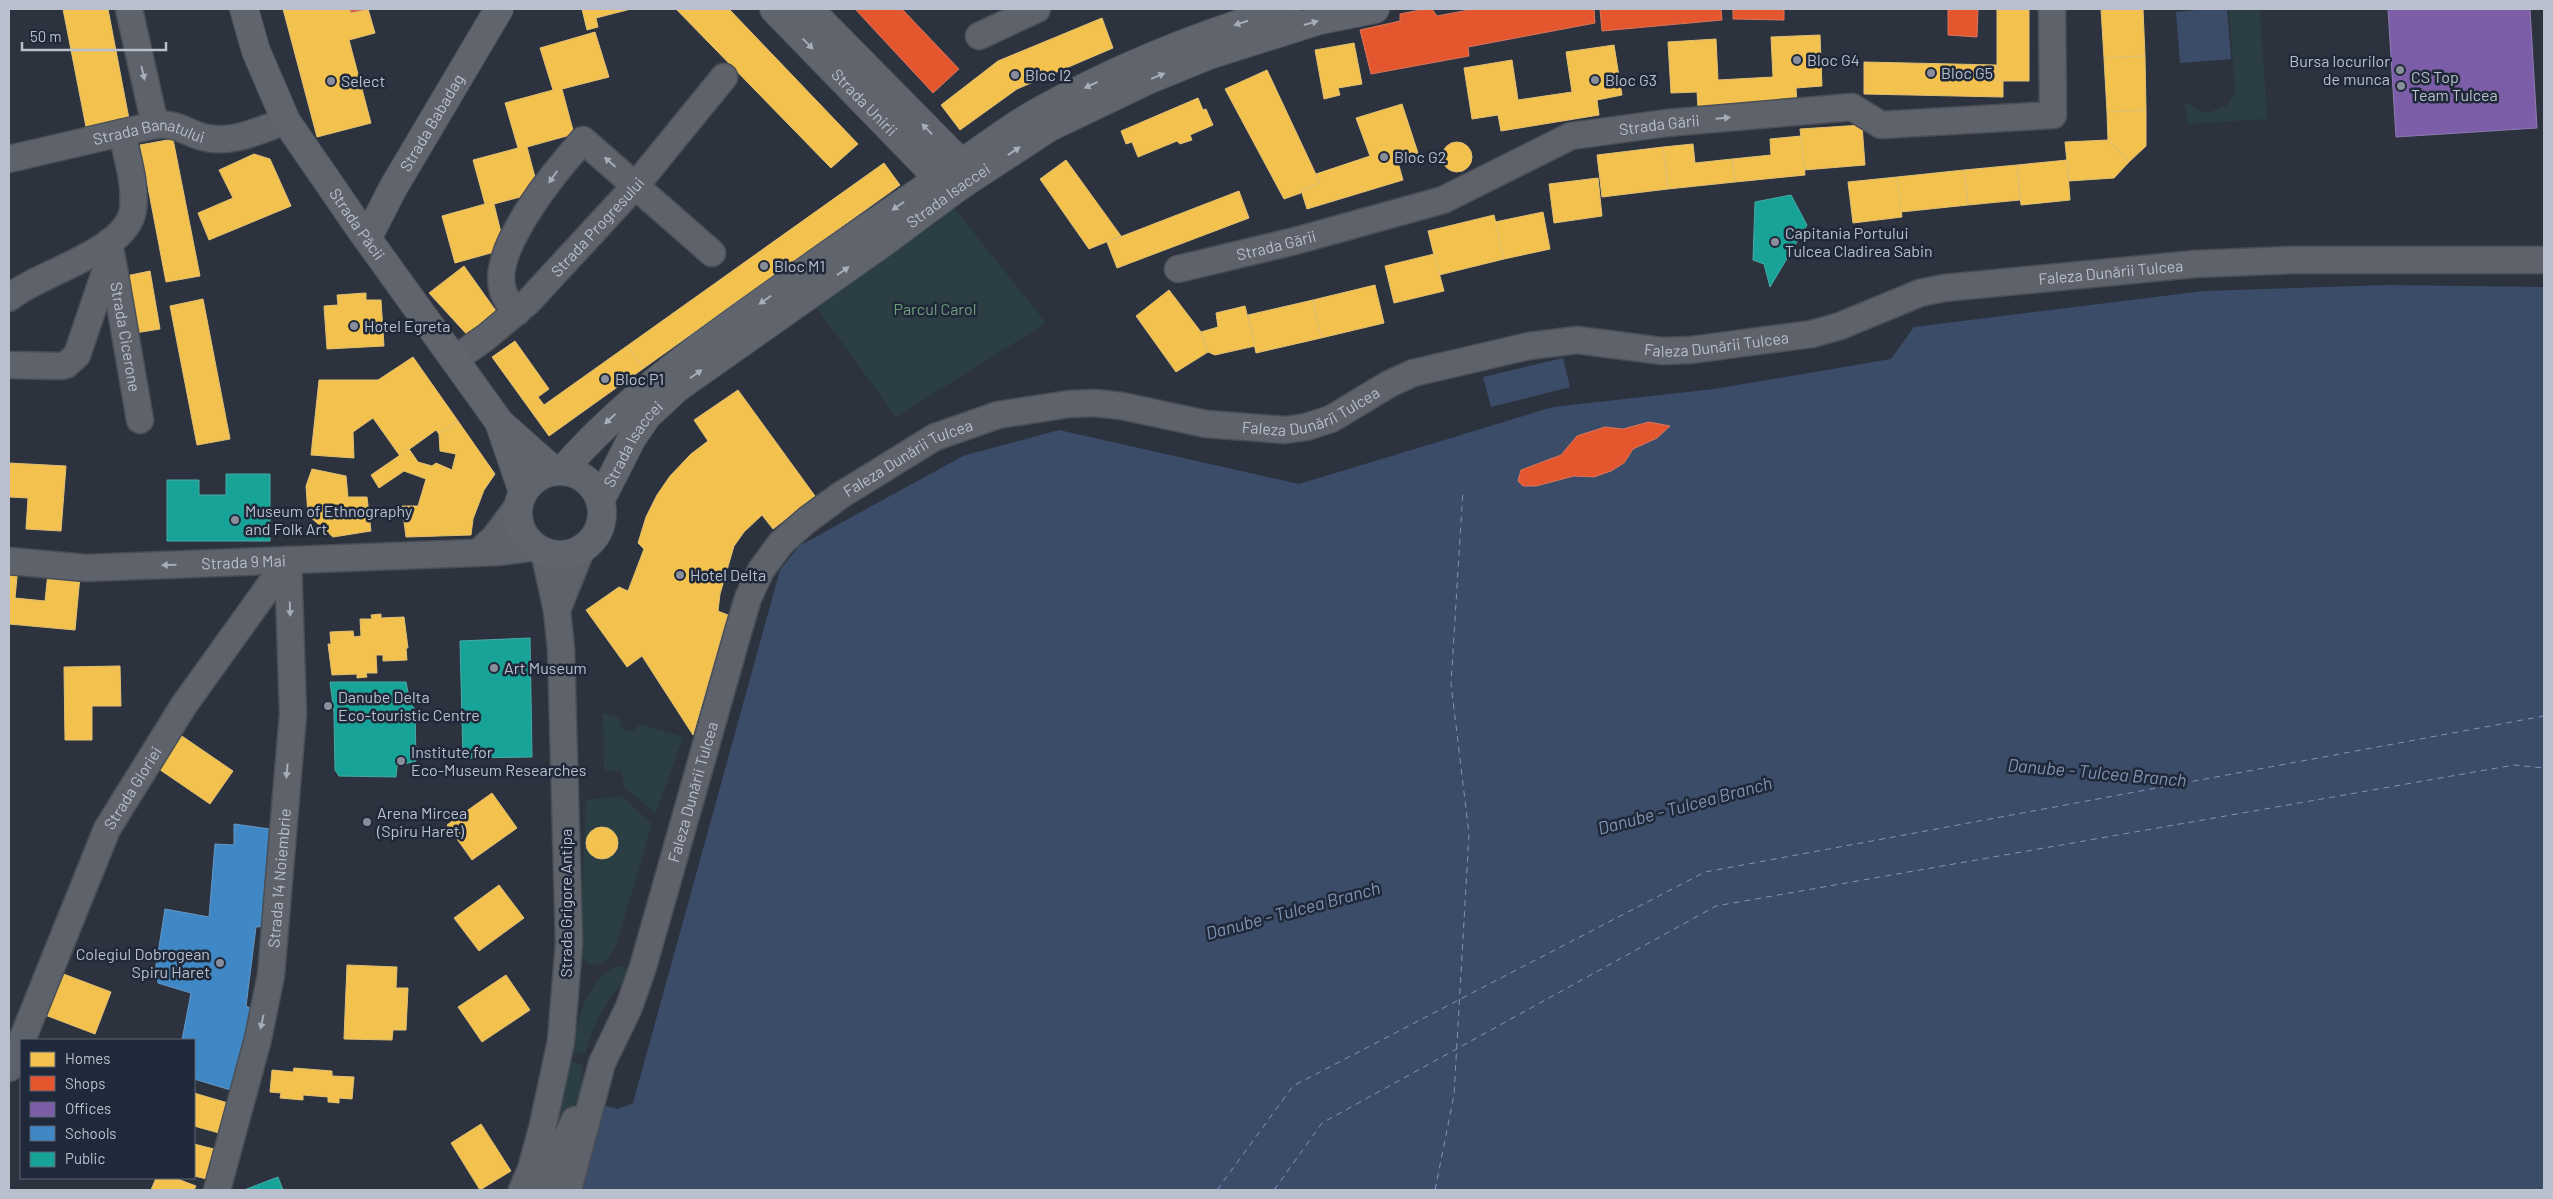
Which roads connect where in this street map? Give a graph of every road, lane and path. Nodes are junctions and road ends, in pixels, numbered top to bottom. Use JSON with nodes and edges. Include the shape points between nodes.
{"nodes":[{"id":1,"x":129,"y":9,"type":"edge"},
{"id":2,"x":244,"y":9,"type":"edge"},
{"id":3,"x":499,"y":9,"type":"edge"},
{"id":4,"x":774,"y":9,"type":"edge"},
{"id":5,"x":809,"y":9,"type":"edge"},
{"id":6,"x":1038,"y":9,"type":"edge"},
{"id":7,"x":1288,"y":9,"type":"edge"},
{"id":8,"x":1375,"y":9,"type":"edge"},
{"id":9,"x":2052,"y":9,"type":"edge"},
{"id":10,"x":979,"y":36,"type":"dead end"},
{"id":11,"x":724,"y":77,"type":"dead end"},
{"id":12,"x":286,"y":121,"type":"junction"},
{"id":13,"x":155,"y":125,"type":"junction"},
{"id":14,"x":122,"y":133,"type":"junction"},
{"id":15,"x":9,"y":159,"type":"edge"},
{"id":16,"x":958,"y":176,"type":"junction"},
{"id":17,"x":636,"y":185,"type":"junction"},
{"id":18,"x":368,"y":237,"type":"junction"},
{"id":19,"x":110,"y":249,"type":"junction"},
{"id":20,"x":712,"y":254,"type":"dead end"},
{"id":21,"x":2544,"y":260,"type":"edge"},
{"id":22,"x":1178,"y":269,"type":"dead end"},
{"id":23,"x":9,"y":298,"type":"edge"},
{"id":24,"x":517,"y":312,"type":"junction"},
{"id":25,"x":455,"y":360,"type":"junction"},
{"id":26,"x":9,"y":365,"type":"edge"},
{"id":27,"x":140,"y":420,"type":"dead end"},
{"id":28,"x":500,"y":423,"type":"junction"},
{"id":29,"x":558,"y":471,"type":"junction"},
{"id":30,"x":521,"y":499,"type":"junction"},
{"id":31,"x":600,"y":501,"type":"junction"},
{"id":32,"x":582,"y":548,"type":"junction"},
{"id":33,"x":540,"y":549,"type":"junction"},
{"id":34,"x":479,"y":552,"type":"junction"},
{"id":35,"x":288,"y":560,"type":"junction"},
{"id":36,"x":9,"y":562,"type":"edge"},
{"id":37,"x":556,"y":611,"type":"junction"},
{"id":38,"x":23,"y":1039,"type":"edge"},
{"id":39,"x":20,"y":1045,"type":"edge"},
{"id":40,"x":602,"y":1063,"type":"junction"},
{"id":41,"x":9,"y":1068,"type":"edge"},
{"id":42,"x":217,"y":1190,"type":"edge"},
{"id":43,"x":522,"y":1190,"type":"edge"},
{"id":44,"x":540,"y":1190,"type":"edge"},
{"id":45,"x":568,"y":1190,"type":"edge"}],
"edges":[{"from":1,"to":13,"type":"street","one_way":true},
{"from":2,"to":12,"type":"main road","name":"Strada Păcii","via":[[256,51]]},
{"from":3,"to":18,"type":"main road","name":"Strada Babadag","via":[[392,188]]},
{"from":4,"to":16,"type":"main road","name":"Strada Unirii","one_way":true},
{"from":16,"to":5,"type":"main road","name":"Strada Unirii","one_way":true},
{"from":6,"to":10,"type":"street"},
{"from":7,"to":16,"type":"main road","name":"Strada Isaccei","one_way":true,"via":[[1186,42],[1036,113]]},
{"from":16,"to":8,"type":"main road","name":"Strada Isaccei","one_way":true,"via":[[1158,75],[1251,40],[1320,20]]},
{"from":22,"to":9,"type":"street","name":"Strada Gării","one_way":true,"via":[[1443,200],[1570,136],[1667,123],[1852,107],[1881,125],[2053,115]]},
{"from":11,"to":17,"type":"street","name":"Strada Progresului"},
{"from":12,"to":13,"type":"street","name":"Strada Banatului","via":[[222,140],[206,138],[167,123]]},
{"from":12,"to":18,"type":"main road","name":"Strada Păcii"},
{"from":13,"to":14,"type":"street","name":"Strada Banatului"},
{"from":14,"to":15,"type":"street","name":"Strada Banatului"},
{"from":14,"to":19,"type":"street","via":[[133,209],[128,225]]},
{"from":16,"to":29,"type":"main road","name":"Strada Isaccei","one_way":true,"via":[[752,309],[647,387]]},
{"from":31,"to":16,"type":"main road","name":"Strada Isaccei","one_way":true,"via":[[632,438],[647,416],[677,388],[923,213]]},
{"from":17,"to":20,"type":"street"},
{"from":17,"to":24,"type":"street","name":"Strada Progresului"},
{"from":17,"to":24,"type":"street","one_way":true,"via":[[583,140],[564,161],[509,242],[501,271],[502,286],[506,300]]},
{"from":18,"to":25,"type":"main road","name":"Strada Păcii"},
{"from":19,"to":23,"type":"street"},
{"from":19,"to":26,"type":"street","name":"Strada Cicerone","via":[[82,344],[71,362],[61,366]]},
{"from":19,"to":27,"type":"street","name":"Strada Cicerone"},
{"from":21,"to":40,"type":"street","name":"Faleza Dunării Tulcea","via":[[2291,260],[2195,264],[1944,288],[1920,293],[1812,334],[1691,350],[1662,351],[1577,340],[1529,346],[1414,373],[1331,419],[1306,427],[1285,430],[1226,426],[1122,406],[1068,404],[998,416],[935,437],[814,515],[781,543],[761,570],[744,613],[640,976]]},
{"from":24,"to":25,"type":"street","name":"Strada Progresului"},
{"from":25,"to":28,"type":"main road","name":"Strada Păcii"},
{"from":28,"to":29,"type":"main road","name":"Strada Păcii"},
{"from":28,"to":30,"type":"main road","name":"Strada Păcii"},
{"from":29,"to":30,"type":"main road","via":[[542,475]]},
{"from":29,"to":31,"type":"main road","via":[[582,477],[596,491]]},
{"from":30,"to":33,"type":"main road","via":[[519,522],[525,536]]},
{"from":30,"to":34,"type":"street","via":[[495,537]]},
{"from":31,"to":32,"type":"main road","via":[[599,527]]},
{"from":32,"to":33,"type":"main road","via":[[561,554]]},
{"from":32,"to":37,"type":"street","name":"Strada Grigore Antipa"},
{"from":33,"to":34,"type":"street","name":"Strada 9 Mai"},
{"from":33,"to":37,"type":"street","name":"Strada Grigore Antipa"},
{"from":34,"to":35,"type":"street","name":"Strada 9 Mai"},
{"from":35,"to":36,"type":"street","name":"Strada 9 Mai","one_way":true,"via":[[86,568]]},
{"from":35,"to":38,"type":"street","name":"Strada Gloriei","via":[[184,705],[107,829]]},
{"from":35,"to":42,"type":"street","name":"Strada 14 Noiembrie","one_way":true,"via":[[293,714],[271,975],[258,1039]]},
{"from":37,"to":43,"type":"street","name":"Strada Grigore Antipa","via":[[562,668],[569,943],[561,1041],[543,1125]]},
{"from":39,"to":41,"type":"street","name":"Strada Gloriei"},
{"from":40,"to":44,"type":"street"},
{"from":40,"to":45,"type":"street","name":"Faleza Dunării Tulcea"}]}
